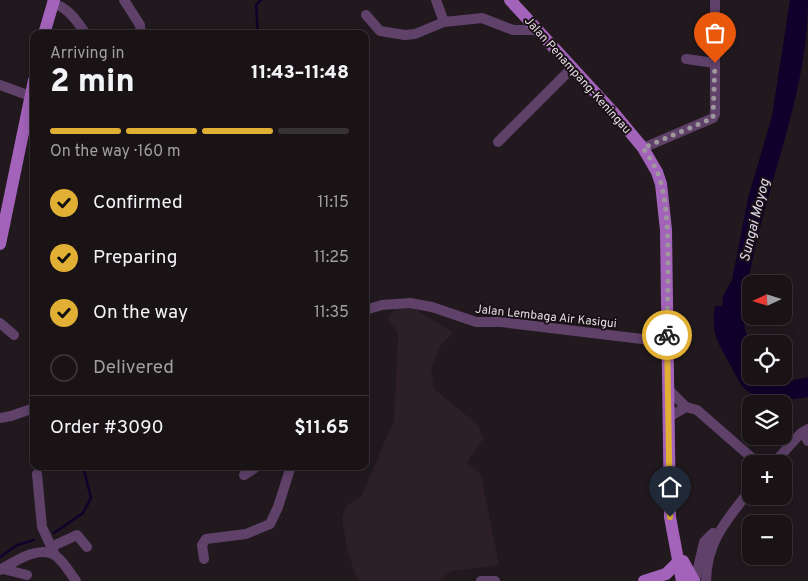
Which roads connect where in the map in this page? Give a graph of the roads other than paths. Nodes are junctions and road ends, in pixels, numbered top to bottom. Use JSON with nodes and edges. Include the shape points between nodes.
{"nodes":[{"id":1,"x":124,"y":0,"type":"edge"},
{"id":2,"x":436,"y":0,"type":"edge"},
{"id":3,"x":510,"y":0,"type":"edge"},
{"id":4,"x":715,"y":0,"type":"edge"},
{"id":5,"x":53,"y":2,"type":"edge"},
{"id":6,"x":366,"y":15,"type":"dead end"},
{"id":7,"x":444,"y":22,"type":"junction"},
{"id":8,"x":45,"y":30,"type":"edge"},
{"id":9,"x":83,"y":30,"type":"edge"},
{"id":10,"x":141,"y":30,"type":"edge"},
{"id":11,"x":538,"y":30,"type":"junction"},
{"id":12,"x":686,"y":59,"type":"dead end"},
{"id":13,"x":715,"y":63,"type":"junction"},
{"id":14,"x":573,"y":68,"type":"junction"},
{"id":15,"x":0,"y":85,"type":"edge"},
{"id":16,"x":30,"y":96,"type":"joint"},
{"id":17,"x":498,"y":142,"type":"dead end"},
{"id":18,"x":643,"y":148,"type":"junction"},
{"id":19,"x":0,"y":244,"type":"edge"},
{"id":20,"x":369,"y":309,"type":"edge"},
{"id":21,"x":0,"y":323,"type":"edge"},
{"id":22,"x":14,"y":335,"type":"dead end"},
{"id":23,"x":667,"y":342,"type":"junction"},
{"id":24,"x":668,"y":389,"type":"junction"},
{"id":25,"x":686,"y":407,"type":"junction"},
{"id":26,"x":30,"y":409,"type":"edge"},
{"id":27,"x":668,"y":417,"type":"junction"},
{"id":28,"x":0,"y":418,"type":"edge"},
{"id":29,"x":806,"y":434,"type":"edge"},
{"id":30,"x":749,"y":455,"type":"edge"},
{"id":31,"x":782,"y":455,"type":"edge"},
{"id":32,"x":252,"y":470,"type":"edge"},
{"id":33,"x":290,"y":470,"type":"edge"},
{"id":34,"x":37,"y":474,"type":"dead end"},
{"id":35,"x":244,"y":475,"type":"dead end"},
{"id":36,"x":742,"y":501,"type":"edge"},
{"id":37,"x":672,"y":538,"type":"junction"},
{"id":38,"x":87,"y":547,"type":"dead end"},
{"id":39,"x":54,"y":550,"type":"junction"},
{"id":40,"x":22,"y":558,"type":"junction"},
{"id":41,"x":204,"y":559,"type":"dead end"},
{"id":42,"x":677,"y":563,"type":"junction"},
{"id":43,"x":1,"y":570,"type":"edge"},
{"id":44,"x":697,"y":577,"type":"edge"},
{"id":45,"x":28,"y":578,"type":"edge"},
{"id":46,"x":76,"y":581,"type":"edge"},
{"id":47,"x":481,"y":581,"type":"edge"},
{"id":48,"x":495,"y":581,"type":"edge"},
{"id":49,"x":644,"y":581,"type":"edge"},
{"id":50,"x":682,"y":581,"type":"edge"},
{"id":51,"x":689,"y":581,"type":"edge"},
{"id":52,"x":706,"y":581,"type":"edge"}],
"edges":[{"from":1,"to":10,"type":"street"},
{"from":2,"to":7,"type":"street"},
{"from":3,"to":11,"type":"main road","name":"Jalan Penampang-Keningau"},
{"from":4,"to":13,"type":"street"},
{"from":5,"to":8,"type":"main road"},
{"from":5,"to":9,"type":"street","via":[[72,14]]},
{"from":6,"to":7,"type":"street","via":[[380,31],[405,35]]},
{"from":7,"to":11,"type":"street","via":[[482,18],[513,30]]},
{"from":11,"to":14,"type":"main road","name":"Jalan Penampang-Keningau"},
{"from":12,"to":13,"type":"street"},
{"from":13,"to":18,"type":"street","via":[[713,118]]},
{"from":14,"to":17,"type":"street"},
{"from":14,"to":18,"type":"main road","name":"Jalan Penampang-Keningau"},
{"from":15,"to":16,"type":"street"},
{"from":16,"to":19,"type":"main road"},
{"from":18,"to":23,"type":"main road","name":"Jalan Penampang-Keningau","via":[[657,172],[663,197]]},
{"from":20,"to":23,"type":"street","name":"Jalan Lembaga Air Kasigui","via":[[410,303],[476,322],[501,322]]},
{"from":21,"to":22,"type":"street"},
{"from":23,"to":24,"type":"main road","name":"Jalan Penampang-Keningau"},
{"from":24,"to":25,"type":"street"},
{"from":24,"to":27,"type":"main road","name":"Jalan Penampang-Keningau"},
{"from":25,"to":27,"type":"street"},
{"from":25,"to":30,"type":"street","via":[[707,416]]},
{"from":26,"to":28,"type":"street"},
{"from":27,"to":37,"type":"main road","name":"Jalan Penampang-Keningau"},
{"from":29,"to":31,"type":"street"},
{"from":32,"to":35,"type":"street"},
{"from":33,"to":41,"type":"street","via":[[270,524],[246,534],[206,539],[202,546]]},
{"from":34,"to":39,"type":"street","via":[[42,527]]},
{"from":36,"to":44,"type":"street","via":[[722,527],[704,542]]},
{"from":37,"to":42,"type":"main road","name":"Jalan Penampang-Keningau"},
{"from":37,"to":44,"type":"main road","name":"Jalan Penampang-Keningau"},
{"from":38,"to":39,"type":"street","via":[[77,535]]},
{"from":39,"to":40,"type":"street"},
{"from":39,"to":46,"type":"street"},
{"from":40,"to":43,"type":"street"},
{"from":40,"to":45,"type":"street"},
{"from":42,"to":49,"type":"main road","via":[[666,574]]},
{"from":42,"to":50,"type":"main road","name":"Jalan Penampang-Keningau"},
{"from":43,"to":45,"type":"street"},
{"from":44,"to":51,"type":"main road"},
{"from":44,"to":52,"type":"street"},
{"from":47,"to":48,"type":"street"}]}
